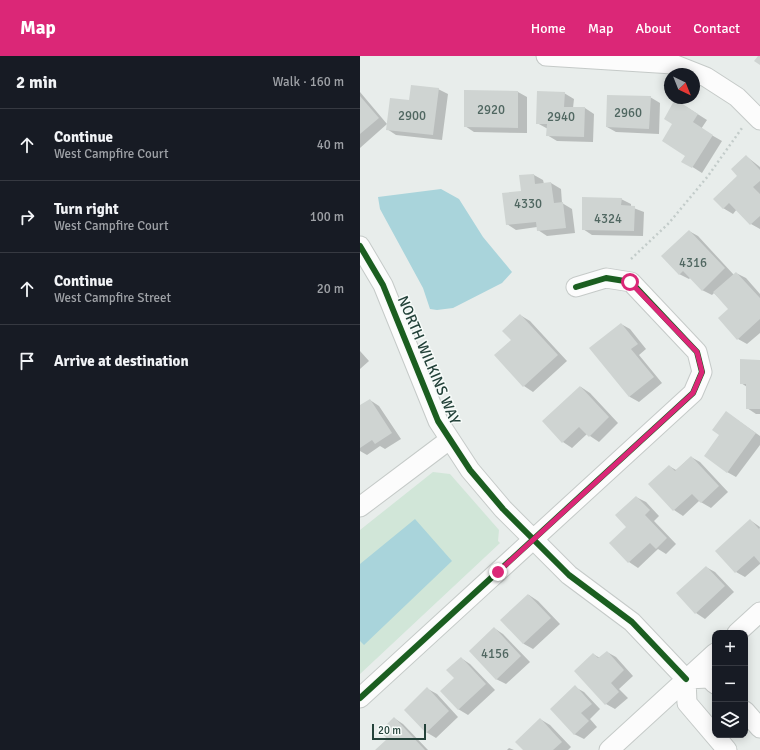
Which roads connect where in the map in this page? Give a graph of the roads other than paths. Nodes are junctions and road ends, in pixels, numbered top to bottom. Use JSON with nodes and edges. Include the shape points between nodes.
{"nodes":[{"id":1,"x":546,"y":56,"type":"edge"},
{"id":2,"x":752,"y":122,"type":"edge"},
{"id":3,"x":360,"y":246,"type":"edge"},
{"id":4,"x":576,"y":287,"type":"dead end"},
{"id":5,"x":449,"y":440,"type":"junction"},
{"id":6,"x":360,"y":507,"type":"edge"},
{"id":7,"x":534,"y":539,"type":"junction"},
{"id":8,"x":760,"y":612,"type":"edge"},
{"id":9,"x":740,"y":630,"type":"edge"},
{"id":10,"x":712,"y":656,"type":"edge"},
{"id":11,"x":686,"y":679,"type":"junction"},
{"id":12,"x":712,"y":681,"type":"edge"},
{"id":13,"x":360,"y":698,"type":"edge"},
{"id":14,"x":748,"y":714,"type":"edge"},
{"id":15,"x":760,"y":728,"type":"edge"},
{"id":16,"x":609,"y":750,"type":"edge"},
{"id":17,"x":727,"y":750,"type":"edge"}],
"edges":[{"from":1,"to":2,"type":"street","via":[[673,64],[706,77],[737,97]]},
{"from":3,"to":5,"type":"street","name":"NORTH WILKINS WAY","via":[[383,284],[438,421]]},
{"from":4,"to":7,"type":"street","via":[[606,278],[630,282],[697,352],[702,372],[693,393]]},
{"from":5,"to":6,"type":"street"},
{"from":5,"to":7,"type":"street","name":"NORTH WILKINS WAY","via":[[470,470]]},
{"from":7,"to":11,"type":"street","name":"NORTH WILKINS WAY","via":[[569,574],[632,622]]},
{"from":7,"to":13,"type":"street"},
{"from":8,"to":9,"type":"street"},
{"from":10,"to":11,"type":"street"},
{"from":11,"to":12,"type":"street","via":[[709,678]]},
{"from":11,"to":16,"type":"street"},
{"from":11,"to":17,"type":"street","via":[[687,702]]},
{"from":14,"to":15,"type":"street"}]}
